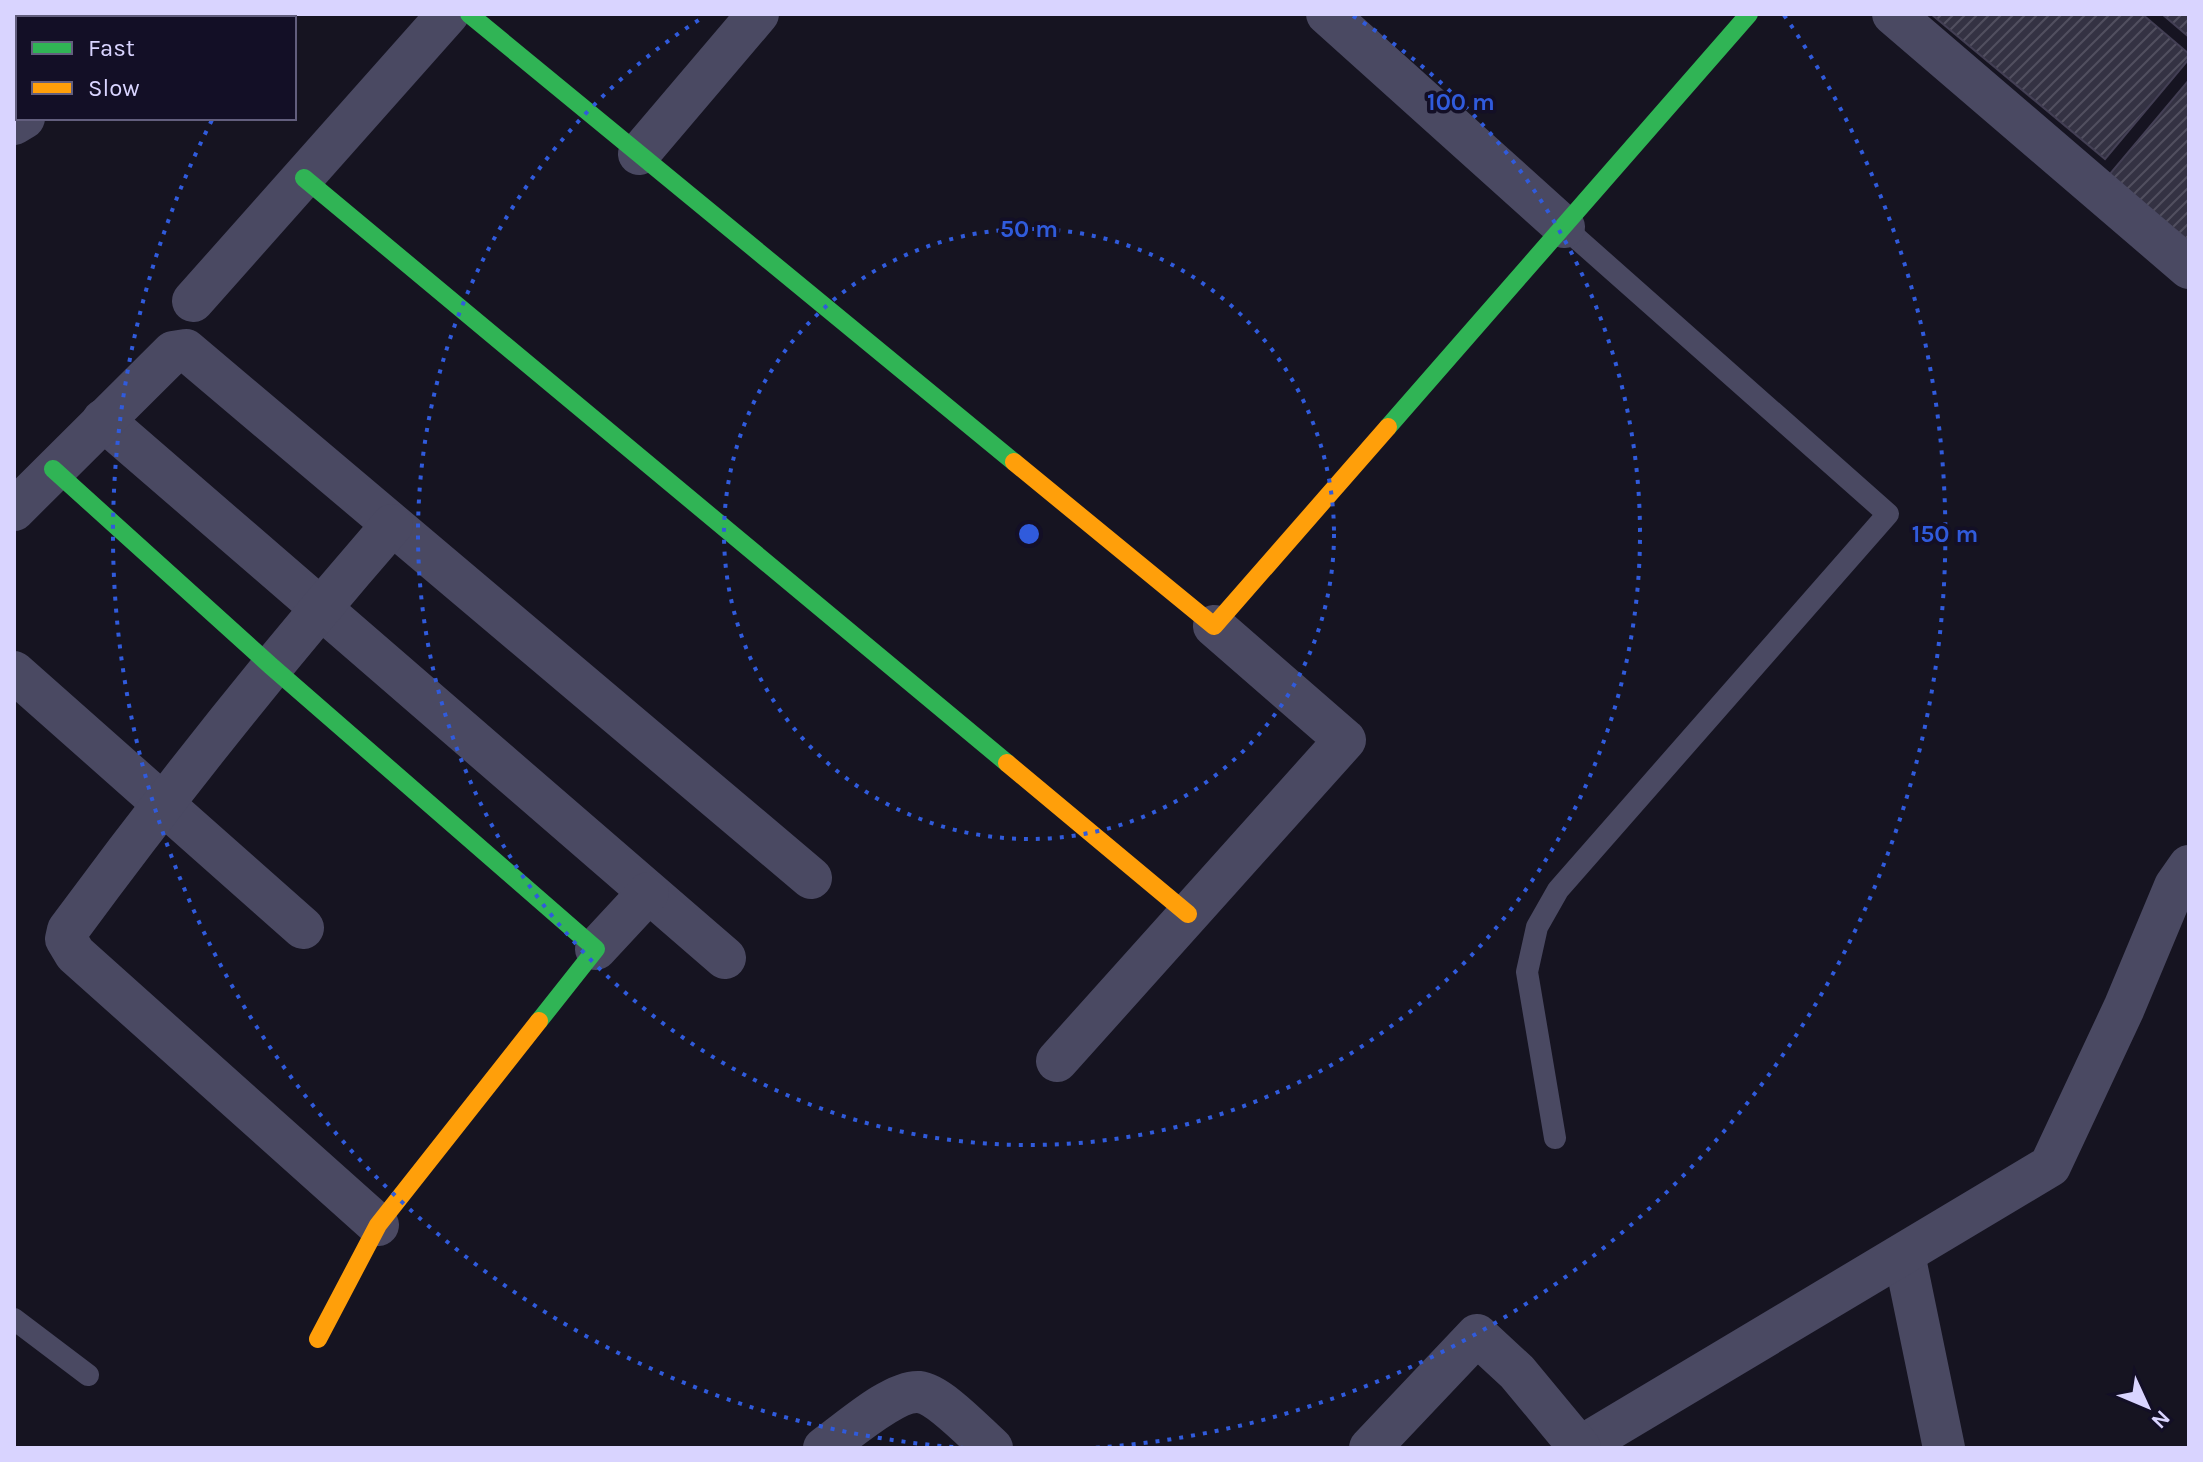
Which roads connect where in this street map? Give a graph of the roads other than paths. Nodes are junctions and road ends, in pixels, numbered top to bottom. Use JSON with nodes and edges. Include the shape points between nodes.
{"nodes":[{"id":1,"x":448,"y":14,"type":"edge"},
{"id":2,"x":469,"y":14,"type":"edge"},
{"id":3,"x":758,"y":14,"type":"edge"},
{"id":4,"x":1327,"y":14,"type":"edge"},
{"id":5,"x":1749,"y":14,"type":"edge"},
{"id":6,"x":1893,"y":14,"type":"edge"},
{"id":7,"x":639,"y":154,"type":"junction"},
{"id":8,"x":304,"y":178,"type":"junction"},
{"id":9,"x":1564,"y":227,"type":"junction"},
{"id":10,"x":2189,"y":268,"type":"edge"},
{"id":11,"x":193,"y":301,"type":"dead end"},
{"id":12,"x":103,"y":420,"type":"junction"},
{"id":13,"x":53,"y":469,"type":"junction"},
{"id":14,"x":14,"y":510,"type":"edge"},
{"id":15,"x":392,"y":525,"type":"junction"},
{"id":16,"x":319,"y":609,"type":"junction"},
{"id":17,"x":1214,"y":626,"type":"junction"},
{"id":18,"x":271,"y":666,"type":"junction"},
{"id":19,"x":14,"y":672,"type":"edge"},
{"id":20,"x":161,"y":803,"type":"junction"},
{"id":21,"x":2189,"y":866,"type":"edge"},
{"id":22,"x":811,"y":878,"type":"dead end"},
{"id":23,"x":648,"y":893,"type":"junction"},
{"id":24,"x":1188,"y":914,"type":"junction"},
{"id":25,"x":303,"y":928,"type":"dead end"},
{"id":26,"x":596,"y":949,"type":"junction"},
{"id":27,"x":725,"y":958,"type":"dead end"},
{"id":28,"x":1057,"y":1061,"type":"dead end"},
{"id":29,"x":1555,"y":1138,"type":"dead end"},
{"id":30,"x":378,"y":1225,"type":"junction"},
{"id":31,"x":1904,"y":1254,"type":"junction"},
{"id":32,"x":14,"y":1319,"type":"edge"},
{"id":33,"x":318,"y":1339,"type":"dead end"},
{"id":34,"x":88,"y":1375,"type":"dead end"},
{"id":35,"x":824,"y":1448,"type":"edge"},
{"id":36,"x":992,"y":1448,"type":"edge"},
{"id":37,"x":1370,"y":1448,"type":"edge"},
{"id":38,"x":1581,"y":1448,"type":"edge"},
{"id":39,"x":1944,"y":1448,"type":"edge"}],
"edges":[{"from":1,"to":8,"type":"street"},
{"from":2,"to":7,"type":"street"},
{"from":3,"to":7,"type":"street"},
{"from":4,"to":9,"type":"street"},
{"from":5,"to":9,"type":"street"},
{"from":6,"to":10,"type":"street"},
{"from":7,"to":17,"type":"street"},
{"from":8,"to":11,"type":"street"},
{"from":8,"to":24,"type":"street"},
{"from":9,"to":17,"type":"street"},
{"from":9,"to":29,"type":"lane","via":[[1888,514],[1572,874],[1537,927],[1527,972]]},
{"from":12,"to":13,"type":"street"},
{"from":12,"to":15,"type":"street","via":[[173,352],[186,350]]},
{"from":12,"to":16,"type":"street"},
{"from":13,"to":14,"type":"street"},
{"from":13,"to":18,"type":"street"},
{"from":15,"to":16,"type":"street"},
{"from":15,"to":22,"type":"street"},
{"from":16,"to":18,"type":"street"},
{"from":16,"to":23,"type":"street"},
{"from":17,"to":24,"type":"street","via":[[1345,740]]},
{"from":18,"to":20,"type":"street"},
{"from":18,"to":26,"type":"street"},
{"from":19,"to":20,"type":"street"},
{"from":20,"to":25,"type":"street"},
{"from":20,"to":30,"type":"street","via":[[68,930],[68,947]]},
{"from":21,"to":31,"type":"street","via":[[2175,886],[2050,1166]]},
{"from":23,"to":26,"type":"street"},
{"from":23,"to":27,"type":"street"},
{"from":24,"to":28,"type":"street"},
{"from":26,"to":30,"type":"street"},
{"from":30,"to":33,"type":"street"},
{"from":31,"to":38,"type":"street"},
{"from":31,"to":39,"type":"street"},
{"from":32,"to":34,"type":"lane"},
{"from":35,"to":36,"type":"street","via":[[899,1395],[920,1392]]},
{"from":37,"to":38,"type":"street","via":[[1477,1335],[1517,1372]]}]}
